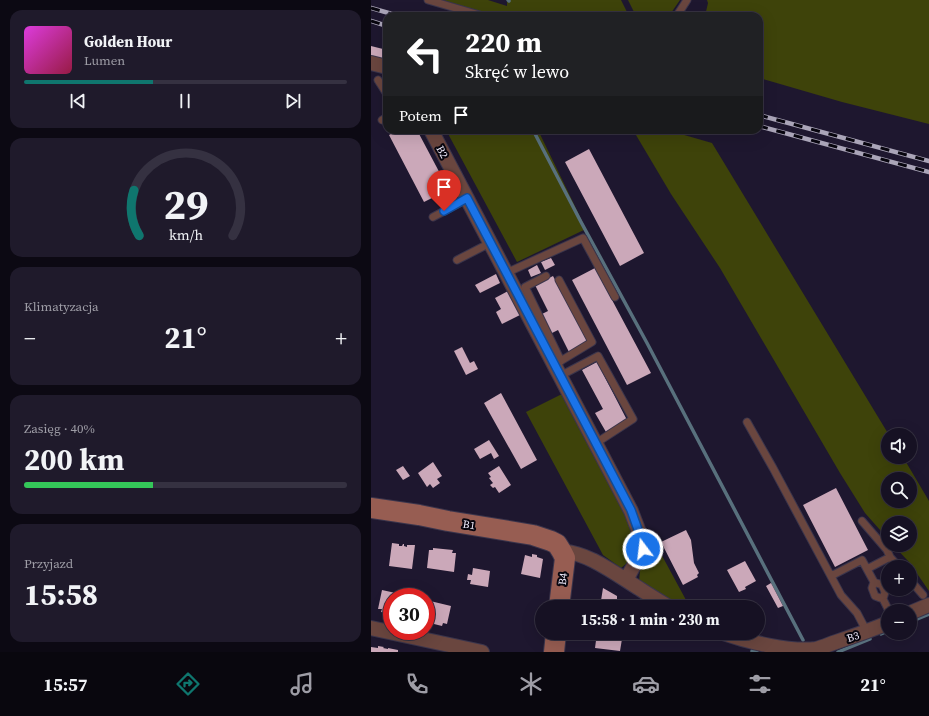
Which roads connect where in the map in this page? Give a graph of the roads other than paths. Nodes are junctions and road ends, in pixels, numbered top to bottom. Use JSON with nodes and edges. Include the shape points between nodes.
{"nodes":[{"id":1,"x":428,"y":0,"type":"edge"},
{"id":2,"x":687,"y":0,"type":"edge"},
{"id":3,"x":469,"y":12,"type":"edge"},
{"id":4,"x":679,"y":12,"type":"edge"},
{"id":5,"x":371,"y":63,"type":"edge"},
{"id":6,"x":383,"y":66,"type":"edge"},
{"id":7,"x":378,"y":80,"type":"dead end"},
{"id":8,"x":383,"y":88,"type":"edge"},
{"id":9,"x":433,"y":134,"type":"edge"},
{"id":10,"x":467,"y":198,"type":"junction"},
{"id":11,"x":433,"y":217,"type":"dead end"},
{"id":12,"x":490,"y":243,"type":"junction"},
{"id":13,"x":457,"y":260,"type":"dead end"},
{"id":14,"x":506,"y":273,"type":"junction"},
{"id":15,"x":546,"y":276,"type":"dead end"},
{"id":16,"x":559,"y":280,"type":"dead end"},
{"id":17,"x":615,"y":297,"type":"dead end"},
{"id":18,"x":559,"y":367,"type":"junction"},
{"id":19,"x":747,"y":422,"type":"dead end"},
{"id":20,"x":596,"y":443,"type":"junction"},
{"id":21,"x":371,"y":508,"type":"edge"},
{"id":22,"x":863,"y":521,"type":"dead end"},
{"id":23,"x":562,"y":552,"type":"junction"},
{"id":24,"x":890,"y":557,"type":"junction"},
{"id":25,"x":893,"y":560,"type":"edge"},
{"id":26,"x":867,"y":569,"type":"junction"},
{"id":27,"x":831,"y":576,"type":"junction"},
{"id":28,"x":627,"y":580,"type":"junction"},
{"id":29,"x":917,"y":589,"type":"edge"},
{"id":30,"x":560,"y":600,"type":"edge"},
{"id":31,"x":657,"y":600,"type":"edge"},
{"id":32,"x":926,"y":600,"type":"edge"},
{"id":33,"x":885,"y":604,"type":"edge"},
{"id":34,"x":917,"y":607,"type":"edge"},
{"id":35,"x":881,"y":626,"type":"edge"},
{"id":36,"x":371,"y":628,"type":"edge"},
{"id":37,"x":867,"y":632,"type":"junction"},
{"id":38,"x":555,"y":640,"type":"edge"},
{"id":39,"x":742,"y":640,"type":"edge"},
{"id":40,"x":481,"y":652,"type":"edge"},
{"id":41,"x":554,"y":652,"type":"edge"}],
"edges":[{"from":1,"to":3,"type":"lane"},
{"from":2,"to":4,"type":"lane"},
{"from":5,"to":6,"type":"street"},
{"from":7,"to":8,"type":"lane"},
{"from":9,"to":10,"type":"street","name":"B2"},
{"from":10,"to":11,"type":"lane"},
{"from":10,"to":12,"type":"street","name":"B2"},
{"from":12,"to":13,"type":"lane"},
{"from":12,"to":14,"type":"street","name":"B2"},
{"from":14,"to":17,"type":"lane","via":[[583,238]]},
{"from":14,"to":18,"type":"street","name":"B2"},
{"from":15,"to":18,"type":"lane","via":[[525,287]]},
{"from":16,"to":18,"type":"lane","via":[[592,342]]},
{"from":18,"to":20,"type":"street","name":"B2"},
{"from":18,"to":20,"type":"lane","via":[[598,356],[633,419]]},
{"from":19,"to":27,"type":"lane"},
{"from":20,"to":28,"type":"street","name":"B2","via":[[631,510],[641,538],[643,549]]},
{"from":21,"to":23,"type":"street","name":"B1","via":[[533,535],[557,544]]},
{"from":22,"to":24,"type":"lane"},
{"from":23,"to":28,"type":"street","via":[[583,555]]},
{"from":23,"to":30,"type":"street","name":"B4","via":[[565,558]]},
{"from":24,"to":25,"type":"lane"},
{"from":24,"to":26,"type":"lane"},
{"from":26,"to":27,"type":"lane","via":[[862,560]]},
{"from":26,"to":33,"type":"lane","via":[[874,582],[872,588],[875,596]]},
{"from":27,"to":37,"type":"lane"},
{"from":28,"to":31,"type":"street"},
{"from":29,"to":32,"type":"lane"},
{"from":32,"to":34,"type":"street"},
{"from":35,"to":37,"type":"street","name":"B3"},
{"from":36,"to":40,"type":"street"},
{"from":37,"to":39,"type":"street","name":"B3","via":[[815,649],[776,648]]},
{"from":38,"to":41,"type":"street"}]}
